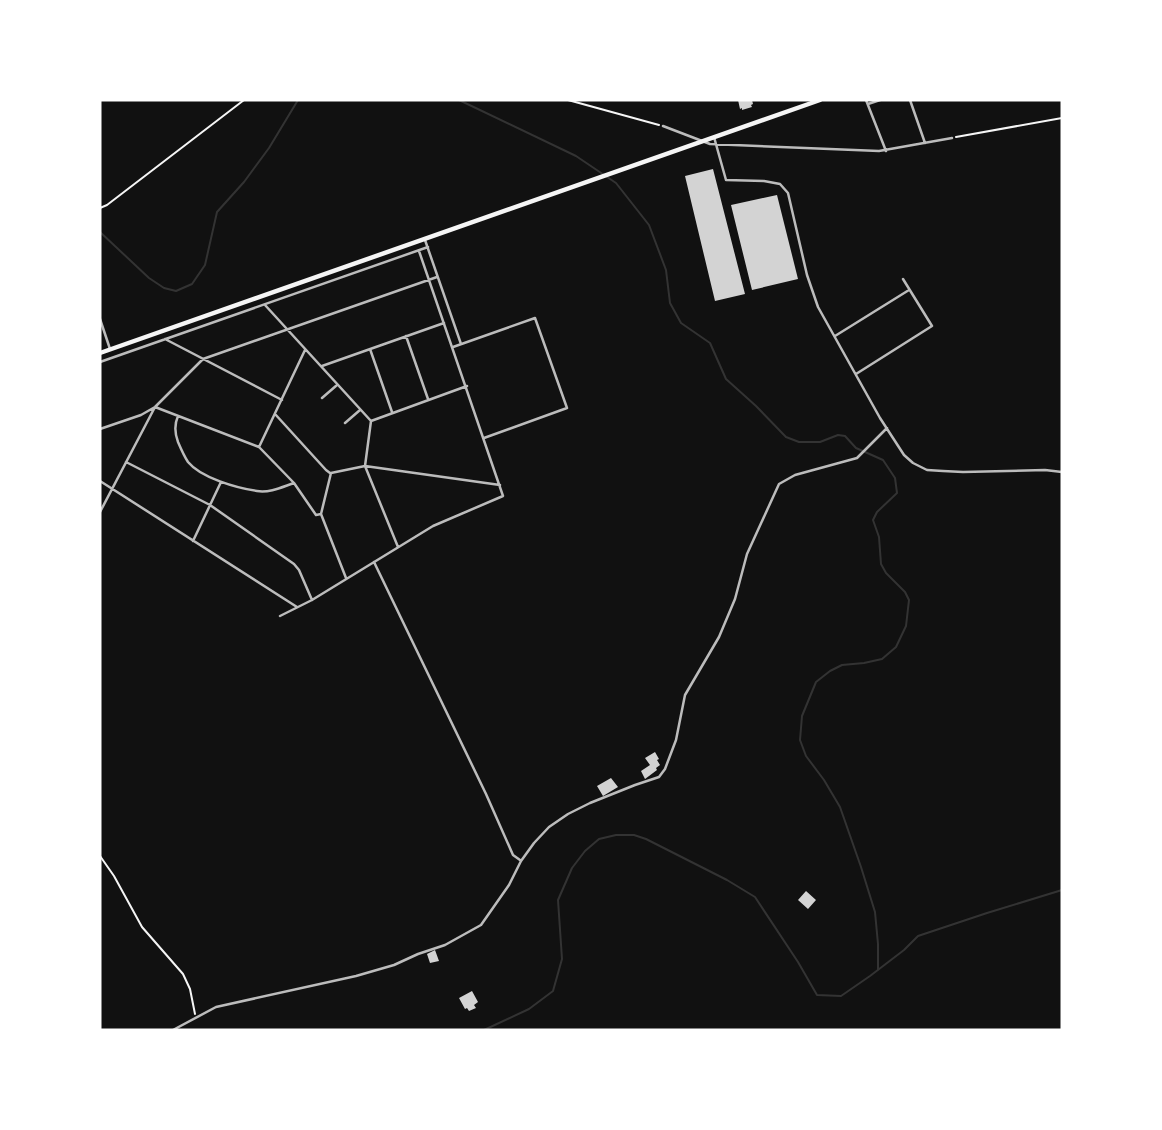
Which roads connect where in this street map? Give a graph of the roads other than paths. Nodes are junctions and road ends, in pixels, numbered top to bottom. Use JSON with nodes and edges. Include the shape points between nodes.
{"nodes":[{"id":1,"x":820,"y":100,"type":"edge"},
{"id":2,"x":880,"y":100,"type":"edge"},
{"id":3,"x":910,"y":100,"type":"edge"},
{"id":4,"x":867,"y":102,"type":"edge"},
{"id":5,"x":663,"y":126,"type":"road end"},
{"id":6,"x":714,"y":136,"type":"junction"},
{"id":7,"x":952,"y":138,"type":"road end"},
{"id":8,"x":702,"y":141,"type":"junction"},
{"id":9,"x":925,"y":143,"type":"junction"},
{"id":10,"x":718,"y":144,"type":"junction"},
{"id":11,"x":886,"y":151,"type":"junction"},
{"id":12,"x":425,"y":240,"type":"junction"},
{"id":13,"x":428,"y":247,"type":"junction"},
{"id":14,"x":419,"y":251,"type":"junction"},
{"id":15,"x":437,"y":277,"type":"junction"},
{"id":16,"x":429,"y":279,"type":"junction"},
{"id":17,"x":903,"y":279,"type":"dead end"},
{"id":18,"x":909,"y":290,"type":"junction"},
{"id":19,"x":265,"y":305,"type":"junction"},
{"id":20,"x":100,"y":320,"type":"edge"},
{"id":21,"x":444,"y":323,"type":"junction"},
{"id":22,"x":286,"y":329,"type":"junction"},
{"id":23,"x":406,"y":336,"type":"junction"},
{"id":24,"x":835,"y":336,"type":"junction"},
{"id":25,"x":165,"y":340,"type":"junction"},
{"id":26,"x":461,"y":344,"type":"junction"},
{"id":27,"x":453,"y":347,"type":"junction"},
{"id":28,"x":370,"y":349,"type":"junction"},
{"id":29,"x":110,"y":350,"type":"junction"},
{"id":30,"x":305,"y":350,"type":"junction"},
{"id":31,"x":100,"y":353,"type":"edge"},
{"id":32,"x":203,"y":359,"type":"junction"},
{"id":33,"x":100,"y":362,"type":"edge"},
{"id":34,"x":320,"y":367,"type":"junction"},
{"id":35,"x":856,"y":374,"type":"junction"},
{"id":36,"x":337,"y":385,"type":"junction"},
{"id":37,"x":467,"y":386,"type":"junction"},
{"id":38,"x":322,"y":398,"type":"dead end"},
{"id":39,"x":428,"y":399,"type":"junction"},
{"id":40,"x":282,"y":400,"type":"junction"},
{"id":41,"x":155,"y":407,"type":"junction"},
{"id":42,"x":360,"y":410,"type":"junction"},
{"id":43,"x":392,"y":412,"type":"junction"},
{"id":44,"x":275,"y":414,"type":"junction"},
{"id":45,"x":178,"y":416,"type":"junction"},
{"id":46,"x":371,"y":421,"type":"junction"},
{"id":47,"x":345,"y":423,"type":"dead end"},
{"id":48,"x":887,"y":428,"type":"junction"},
{"id":49,"x":100,"y":429,"type":"edge"},
{"id":50,"x":484,"y":438,"type":"junction"},
{"id":51,"x":258,"y":447,"type":"junction"},
{"id":52,"x":126,"y":462,"type":"junction"},
{"id":53,"x":365,"y":466,"type":"junction"},
{"id":54,"x":1062,"y":472,"type":"edge"},
{"id":55,"x":331,"y":473,"type":"junction"},
{"id":56,"x":100,"y":481,"type":"edge"},
{"id":57,"x":221,"y":482,"type":"junction"},
{"id":58,"x":294,"y":483,"type":"junction"},
{"id":59,"x":500,"y":485,"type":"junction"},
{"id":60,"x":113,"y":488,"type":"junction"},
{"id":61,"x":210,"y":505,"type":"junction"},
{"id":62,"x":100,"y":512,"type":"edge"},
{"id":63,"x":321,"y":514,"type":"junction"},
{"id":64,"x":193,"y":541,"type":"junction"},
{"id":65,"x":398,"y":547,"type":"junction"},
{"id":66,"x":374,"y":562,"type":"junction"},
{"id":67,"x":346,"y":578,"type":"junction"},
{"id":68,"x":312,"y":600,"type":"junction"},
{"id":69,"x":297,"y":607,"type":"junction"},
{"id":70,"x":280,"y":615,"type":"dead end"},
{"id":71,"x":521,"y":861,"type":"junction"},
{"id":72,"x":173,"y":1030,"type":"edge"}],
"edges":[{"from":1,"to":6,"type":"main road"},
{"from":2,"to":4,"type":"street"},
{"from":3,"to":9,"type":"street"},
{"from":4,"to":11,"type":"street"},
{"from":5,"to":8,"type":"street"},
{"from":6,"to":8,"type":"main road"},
{"from":6,"to":10,"type":"street"},
{"from":7,"to":9,"type":"street"},
{"from":8,"to":10,"type":"street"},
{"from":8,"to":12,"type":"main road"},
{"from":9,"to":11,"type":"street"},
{"from":10,"to":11,"type":"street"},
{"from":10,"to":24,"type":"street","via":[[726,180],[780,184],[788,193],[810,286]]},
{"from":12,"to":13,"type":"street"},
{"from":12,"to":29,"type":"main road"},
{"from":13,"to":14,"type":"street"},
{"from":13,"to":15,"type":"street"},
{"from":14,"to":16,"type":"street"},
{"from":14,"to":19,"type":"street"},
{"from":15,"to":16,"type":"street"},
{"from":15,"to":26,"type":"street"},
{"from":16,"to":21,"type":"street"},
{"from":16,"to":22,"type":"street"},
{"from":17,"to":18,"type":"street"},
{"from":18,"to":24,"type":"street"},
{"from":18,"to":35,"type":"street","via":[[932,326]]},
{"from":19,"to":22,"type":"street"},
{"from":19,"to":25,"type":"street"},
{"from":20,"to":29,"type":"street"},
{"from":21,"to":23,"type":"street"},
{"from":21,"to":27,"type":"street"},
{"from":22,"to":30,"type":"street"},
{"from":22,"to":32,"type":"street"},
{"from":23,"to":28,"type":"street"},
{"from":23,"to":39,"type":"street"},
{"from":24,"to":35,"type":"street"},
{"from":25,"to":32,"type":"street"},
{"from":25,"to":33,"type":"street"},
{"from":26,"to":27,"type":"street"},
{"from":26,"to":50,"type":"street","via":[[535,318],[568,408]]},
{"from":27,"to":37,"type":"street"},
{"from":28,"to":34,"type":"street"},
{"from":28,"to":43,"type":"street"},
{"from":29,"to":31,"type":"main road"},
{"from":30,"to":34,"type":"street"},
{"from":30,"to":40,"type":"street"},
{"from":32,"to":40,"type":"street"},
{"from":32,"to":41,"type":"street"},
{"from":34,"to":36,"type":"street"},
{"from":35,"to":48,"type":"street"},
{"from":36,"to":38,"type":"street"},
{"from":36,"to":42,"type":"street"},
{"from":37,"to":39,"type":"street"},
{"from":37,"to":50,"type":"street"},
{"from":39,"to":43,"type":"street"},
{"from":40,"to":44,"type":"street"},
{"from":41,"to":45,"type":"street"},
{"from":41,"to":49,"type":"street"},
{"from":41,"to":52,"type":"street"},
{"from":42,"to":46,"type":"street"},
{"from":42,"to":47,"type":"street"},
{"from":43,"to":46,"type":"street"},
{"from":44,"to":51,"type":"street"},
{"from":44,"to":55,"type":"street"},
{"from":45,"to":51,"type":"street"},
{"from":45,"to":57,"type":"street","via":[[177,438],[189,463]]},
{"from":46,"to":53,"type":"street"},
{"from":48,"to":54,"type":"street","via":[[904,455],[927,470]]},
{"from":48,"to":71,"type":"street","via":[[857,458],[779,484],[747,554],[719,637],[685,695],[666,769],[659,777],[568,814],[549,827]]},
{"from":50,"to":59,"type":"street"},
{"from":51,"to":58,"type":"street"},
{"from":52,"to":60,"type":"street"},
{"from":52,"to":61,"type":"street"},
{"from":53,"to":55,"type":"street"},
{"from":53,"to":59,"type":"street"},
{"from":53,"to":65,"type":"street"},
{"from":55,"to":63,"type":"street"},
{"from":56,"to":60,"type":"street"},
{"from":57,"to":58,"type":"street","via":[[258,491]]},
{"from":57,"to":61,"type":"street"},
{"from":58,"to":63,"type":"street","via":[[316,515]]},
{"from":59,"to":65,"type":"street","via":[[503,496],[433,526]]},
{"from":60,"to":62,"type":"street"},
{"from":60,"to":64,"type":"street"},
{"from":61,"to":64,"type":"street"},
{"from":61,"to":68,"type":"street","via":[[294,564]]},
{"from":63,"to":67,"type":"street"},
{"from":64,"to":69,"type":"street"},
{"from":65,"to":66,"type":"street"},
{"from":66,"to":67,"type":"street"},
{"from":66,"to":71,"type":"street","via":[[513,855]]},
{"from":67,"to":68,"type":"street"},
{"from":68,"to":69,"type":"street"},
{"from":69,"to":70,"type":"street"},
{"from":71,"to":72,"type":"street","via":[[481,925],[445,945],[356,976],[216,1007]]}]}
